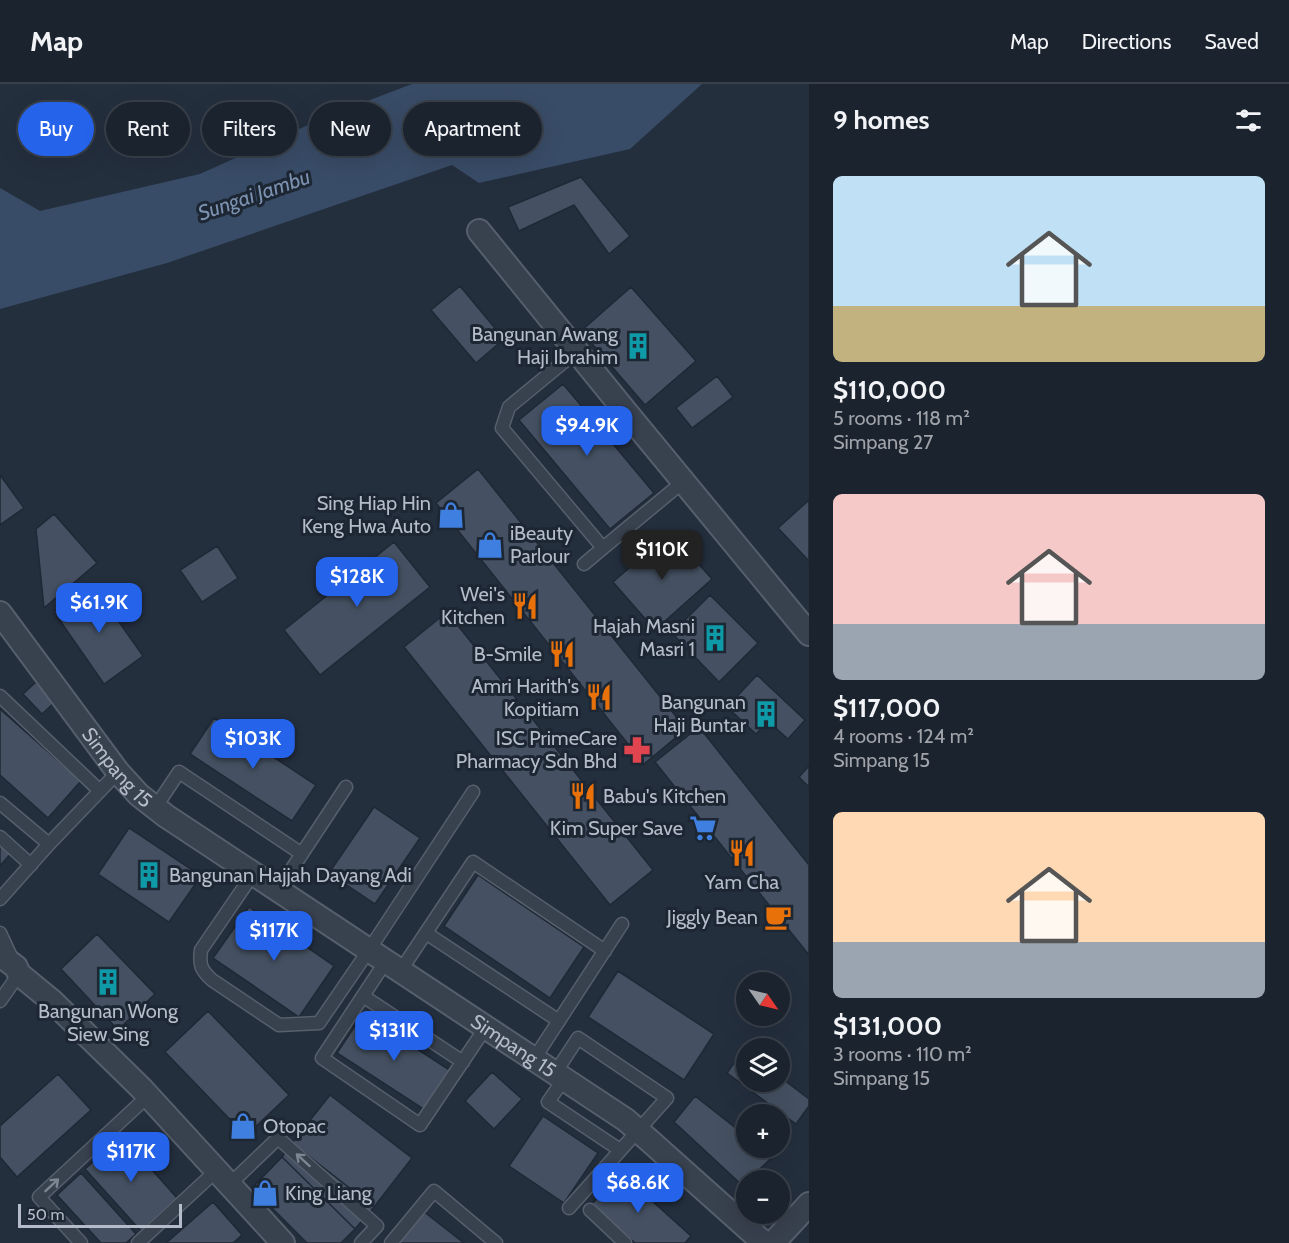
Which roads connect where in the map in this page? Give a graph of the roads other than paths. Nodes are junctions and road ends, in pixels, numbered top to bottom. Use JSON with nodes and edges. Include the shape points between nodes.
{"nodes":[{"id":1,"x":479,"y":231,"type":"dead end"},
{"id":2,"x":577,"y":351,"type":"junction"},
{"id":3,"x":684,"y":481,"type":"junction"},
{"id":4,"x":603,"y":548,"type":"junction"},
{"id":5,"x":585,"y":564,"type":"dead end"},
{"id":6,"x":0,"y":613,"type":"edge"},
{"id":7,"x":809,"y":634,"type":"edge"},
{"id":8,"x":0,"y":696,"type":"edge"},
{"id":9,"x":118,"y":772,"type":"junction"},
{"id":10,"x":346,"y":787,"type":"dead end"},
{"id":11,"x":100,"y":791,"type":"junction"},
{"id":12,"x":472,"y":792,"type":"dead end"},
{"id":13,"x":0,"y":803,"type":"edge"},
{"id":14,"x":155,"y":808,"type":"junction"},
{"id":15,"x":0,"y":837,"type":"edge"},
{"id":16,"x":49,"y":844,"type":"junction"},
{"id":17,"x":302,"y":854,"type":"junction"},
{"id":18,"x":31,"y":865,"type":"junction"},
{"id":19,"x":253,"y":874,"type":"junction"},
{"id":20,"x":278,"y":890,"type":"junction"},
{"id":21,"x":0,"y":899,"type":"edge"},
{"id":22,"x":622,"y":924,"type":"dead end"},
{"id":23,"x":0,"y":933,"type":"edge"},
{"id":24,"x":426,"y":933,"type":"junction"},
{"id":25,"x":605,"y":951,"type":"junction"},
{"id":26,"x":385,"y":960,"type":"junction"},
{"id":27,"x":12,"y":965,"type":"edge"},
{"id":28,"x":363,"y":996,"type":"junction"},
{"id":29,"x":0,"y":1001,"type":"edge"},
{"id":30,"x":559,"y":1021,"type":"junction"},
{"id":31,"x":486,"y":1027,"type":"junction"},
{"id":32,"x":534,"y":1059,"type":"junction"},
{"id":33,"x":463,"y":1062,"type":"junction"},
{"id":34,"x":559,"y":1076,"type":"junction"},
{"id":35,"x":148,"y":1096,"type":"junction"},
{"id":36,"x":637,"y":1130,"type":"junction"},
{"id":37,"x":620,"y":1150,"type":"junction"},
{"id":38,"x":223,"y":1178,"type":"junction"},
{"id":39,"x":809,"y":1204,"type":"edge"},
{"id":40,"x":569,"y":1208,"type":"dead end"},
{"id":41,"x":590,"y":1210,"type":"dead end"},
{"id":42,"x":81,"y":1243,"type":"edge"},
{"id":43,"x":138,"y":1243,"type":"edge"},
{"id":44,"x":283,"y":1243,"type":"edge"},
{"id":45,"x":361,"y":1243,"type":"edge"},
{"id":46,"x":391,"y":1243,"type":"edge"},
{"id":47,"x":496,"y":1243,"type":"edge"},
{"id":48,"x":625,"y":1243,"type":"edge"},
{"id":49,"x":764,"y":1243,"type":"edge"},
{"id":50,"x":773,"y":1243,"type":"edge"}],
"edges":[{"from":1,"to":2,"type":"street"},
{"from":2,"to":3,"type":"street"},
{"from":2,"to":4,"type":"lane","via":[[510,407],[502,428]]},
{"from":3,"to":4,"type":"lane"},
{"from":3,"to":7,"type":"street"},
{"from":4,"to":5,"type":"lane"},
{"from":6,"to":9,"type":"street","name":"Simpang 15"},
{"from":8,"to":11,"type":"lane"},
{"from":9,"to":11,"type":"lane"},
{"from":9,"to":14,"type":"street","name":"Simpang 15"},
{"from":10,"to":17,"type":"lane"},
{"from":11,"to":16,"type":"lane"},
{"from":12,"to":26,"type":"lane"},
{"from":13,"to":16,"type":"lane"},
{"from":14,"to":17,"type":"lane","via":[[179,772]]},
{"from":14,"to":19,"type":"street","name":"Simpang 15"},
{"from":15,"to":18,"type":"lane"},
{"from":16,"to":18,"type":"lane"},
{"from":17,"to":20,"type":"lane"},
{"from":18,"to":21,"type":"lane"},
{"from":19,"to":20,"type":"street","name":"Simpang 15"},
{"from":19,"to":26,"type":"lane","via":[[201,950],[200,961],[203,972],[212,980],[279,1025],[319,1023]]},
{"from":20,"to":26,"type":"street","name":"Simpang 15"},
{"from":22,"to":25,"type":"lane"},
{"from":23,"to":27,"type":"lane"},
{"from":24,"to":25,"type":"lane","via":[[473,862]]},
{"from":24,"to":26,"type":"lane"},
{"from":24,"to":30,"type":"lane"},
{"from":25,"to":30,"type":"lane"},
{"from":26,"to":28,"type":"lane"},
{"from":26,"to":31,"type":"street","name":"Simpang 15"},
{"from":27,"to":29,"type":"lane"},
{"from":27,"to":35,"type":"street"},
{"from":28,"to":33,"type":"lane"},
{"from":28,"to":33,"type":"lane","via":[[322,1058],[420,1125]]},
{"from":30,"to":32,"type":"lane"},
{"from":31,"to":32,"type":"street","name":"Simpang 15"},
{"from":31,"to":33,"type":"lane"},
{"from":32,"to":34,"type":"street","name":"Simpang 15"},
{"from":34,"to":36,"type":"street","name":"Simpang 15"},
{"from":34,"to":36,"type":"lane","via":[[578,1038],[667,1098]]},
{"from":34,"to":37,"type":"lane","via":[[548,1102]]},
{"from":35,"to":38,"type":"street"},
{"from":42,"to":35,"type":"lane","one_way":true,"via":[[39,1197]]},
{"from":36,"to":37,"type":"lane"},
{"from":36,"to":49,"type":"street","name":"Simpang 15"},
{"from":37,"to":40,"type":"lane"},
{"from":38,"to":43,"type":"lane"},
{"from":38,"to":44,"type":"street"},
{"from":45,"to":38,"type":"lane","one_way":true,"via":[[377,1226],[278,1138]]},
{"from":39,"to":50,"type":"street"},
{"from":41,"to":48,"type":"lane"},
{"from":46,"to":47,"type":"lane","via":[[434,1191]]}]}
